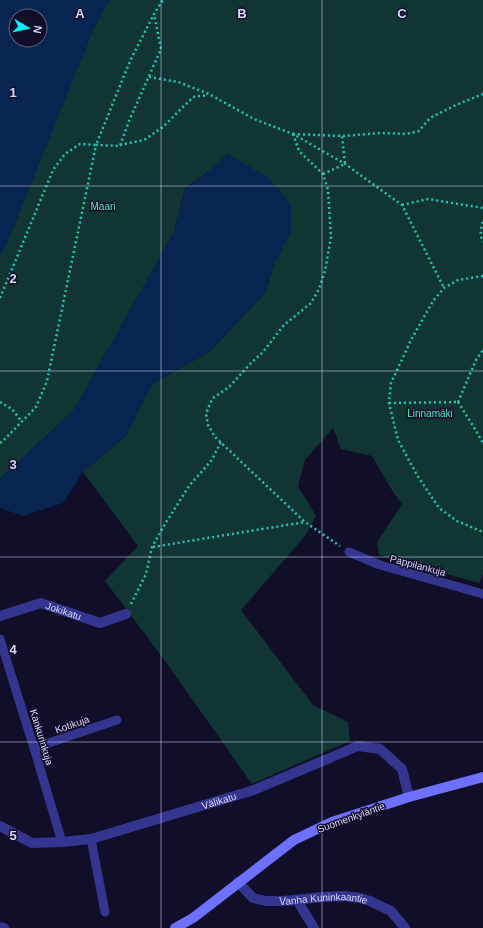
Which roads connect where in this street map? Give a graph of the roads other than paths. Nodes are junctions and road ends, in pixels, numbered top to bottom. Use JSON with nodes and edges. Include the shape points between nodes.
{"nodes":[{"id":1,"x":349,"y":552,"type":"road end"},
{"id":2,"x":483,"y":594,"type":"edge"},
{"id":3,"x":126,"y":614,"type":"road end"},
{"id":4,"x":0,"y":616,"type":"edge"},
{"id":5,"x":0,"y":639,"type":"edge"},
{"id":6,"x":117,"y":720,"type":"dead end"},
{"id":7,"x":34,"y":748,"type":"junction"},
{"id":8,"x":483,"y":777,"type":"edge"},
{"id":9,"x":409,"y":797,"type":"junction"},
{"id":10,"x":0,"y":826,"type":"edge"},
{"id":11,"x":91,"y":839,"type":"junction"},
{"id":12,"x":62,"y":842,"type":"junction"},
{"id":13,"x":238,"y":882,"type":"junction"},
{"id":14,"x":297,"y":900,"type":"junction"},
{"id":15,"x":105,"y":912,"type":"dead end"},
{"id":16,"x":0,"y":926,"type":"edge"},
{"id":17,"x":4,"y":928,"type":"edge"},
{"id":18,"x":175,"y":928,"type":"edge"},
{"id":19,"x":314,"y":928,"type":"edge"},
{"id":20,"x":405,"y":928,"type":"edge"}],
"edges":[{"from":1,"to":2,"type":"lane","name":"Pappilankuja","via":[[380,566]]},
{"from":3,"to":4,"type":"street","name":"Jokikatu","via":[[100,623],[41,603]]},
{"from":5,"to":7,"type":"lane","name":"Kankurinkuja"},
{"from":6,"to":7,"type":"lane","name":"Kotikuja"},
{"from":7,"to":12,"type":"lane","name":"Kankurinkuja"},
{"from":8,"to":9,"type":"street","name":"Suomenkyläntie"},
{"from":9,"to":11,"type":"street","name":"Välikatu","via":[[402,769],[380,749],[358,746],[254,790]]},
{"from":9,"to":13,"type":"street","name":"Suomenkyläntie","via":[[332,822],[294,840]]},
{"from":10,"to":12,"type":"street","name":"Välikatu","via":[[32,843]]},
{"from":11,"to":12,"type":"street","name":"Välikatu"},
{"from":11,"to":15,"type":"lane"},
{"from":13,"to":14,"type":"street","name":"Vanha Kuninkaantie","via":[[254,898],[266,901]]},
{"from":13,"to":18,"type":"street","name":"Suomenkyläntie","via":[[193,918]]},
{"from":14,"to":19,"type":"street"},
{"from":14,"to":20,"type":"street","name":"Vanha Kuninkaantie","via":[[344,896],[360,898],[390,912]]},
{"from":16,"to":17,"type":"street"}]}
